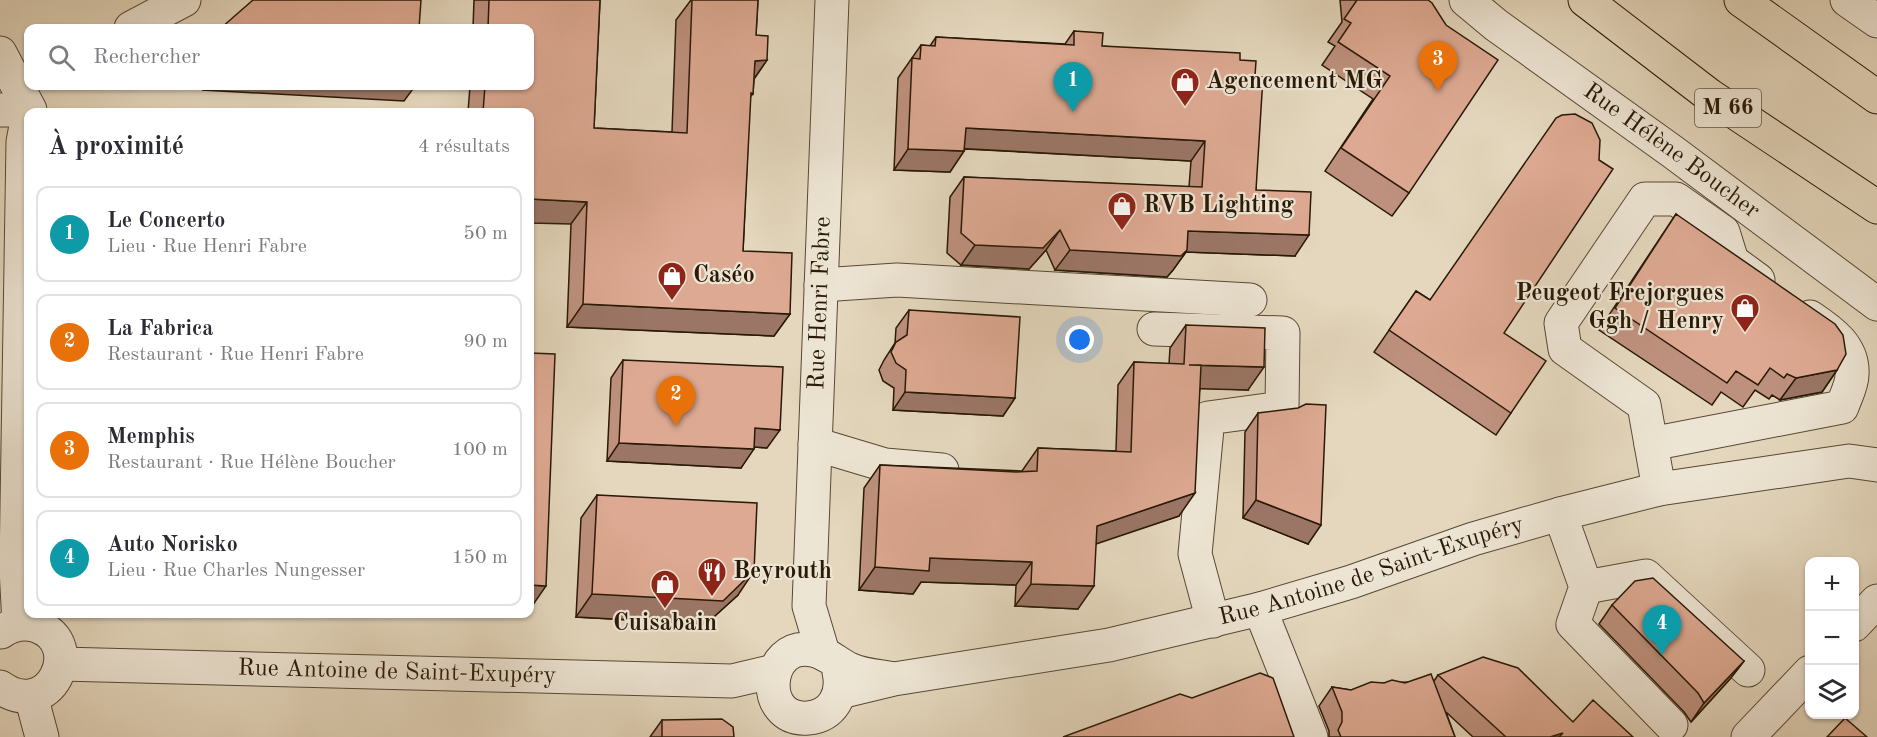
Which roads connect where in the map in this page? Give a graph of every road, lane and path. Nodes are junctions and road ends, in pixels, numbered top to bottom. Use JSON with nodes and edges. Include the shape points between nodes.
{"nodes":[{"id":1,"x":184,"y":0,"type":"edge"},
{"id":2,"x":832,"y":0,"type":"edge"},
{"id":3,"x":1466,"y":0,"type":"edge"},
{"id":4,"x":1585,"y":0,"type":"edge"},
{"id":5,"x":1741,"y":0,"type":"edge"},
{"id":6,"x":1847,"y":0,"type":"edge"},
{"id":7,"x":1877,"y":21,"type":"edge"},
{"id":8,"x":139,"y":24,"type":"edge"},
{"id":9,"x":0,"y":53,"type":"edge"},
{"id":10,"x":1877,"y":97,"type":"edge"},
{"id":11,"x":27,"y":106,"type":"edge"},
{"id":12,"x":24,"y":133,"type":"edge"},
{"id":13,"x":1877,"y":207,"type":"edge"},
{"id":14,"x":10,"y":265,"type":"edge"},
{"id":15,"x":821,"y":285,"type":"junction"},
{"id":16,"x":1250,"y":300,"type":"dead end"},
{"id":17,"x":1877,"y":304,"type":"edge"},
{"id":18,"x":1154,"y":329,"type":"dead end"},
{"id":19,"x":815,"y":444,"type":"junction"},
{"id":20,"x":1651,"y":444,"type":"junction"},
{"id":21,"x":1877,"y":445,"type":"edge"},
{"id":22,"x":1863,"y":463,"type":"edge"},
{"id":23,"x":967,"y":472,"type":"edge"},
{"id":24,"x":1659,"y":489,"type":"junction"},
{"id":25,"x":1560,"y":514,"type":"junction"},
{"id":26,"x":1586,"y":587,"type":"junction"},
{"id":27,"x":1877,"y":601,"type":"edge"},
{"id":28,"x":809,"y":606,"type":"junction"},
{"id":29,"x":1260,"y":609,"type":"junction"},
{"id":30,"x":1859,"y":620,"type":"edge"},
{"id":31,"x":1213,"y":621,"type":"junction"},
{"id":32,"x":10,"y":629,"type":"edge"},
{"id":33,"x":827,"y":657,"type":"junction"},
{"id":34,"x":782,"y":662,"type":"junction"},
{"id":35,"x":61,"y":664,"type":"junction"},
{"id":36,"x":1748,"y":670,"type":"dead end"},
{"id":37,"x":1805,"y":676,"type":"edge"},
{"id":38,"x":894,"y":679,"type":"junction"},
{"id":39,"x":732,"y":681,"type":"junction"},
{"id":40,"x":15,"y":692,"type":"edge"},
{"id":41,"x":826,"y":714,"type":"edge"},
{"id":42,"x":788,"y":717,"type":"edge"},
{"id":43,"x":1671,"y":725,"type":"dead end"},
{"id":44,"x":42,"y":737,"type":"edge"},
{"id":45,"x":1311,"y":737,"type":"edge"},
{"id":46,"x":1748,"y":737,"type":"edge"}],
"edges":[{"from":1,"to":8,"type":"street"},
{"from":2,"to":15,"type":"street","name":"Rue Henri Fabre"},
{"from":3,"to":17,"type":"street","name":"Rue Hélène Boucher"},
{"from":4,"to":13,"type":"highway","number":"M 66","via":[[1709,95]]},
{"from":5,"to":10,"type":"highway"},
{"from":6,"to":7,"type":"street"},
{"from":9,"to":11,"type":"street"},
{"from":12,"to":14,"type":"street"},
{"from":14,"to":32,"type":"street","via":[[16,568]]},
{"from":15,"to":16,"type":"street","via":[[897,280]]},
{"from":15,"to":19,"type":"street","name":"Rue Henri Fabre"},
{"from":18,"to":31,"type":"street","via":[[1283,333],[1282,408],[1208,418],[1196,554]]},
{"from":19,"to":23,"type":"street","via":[[885,465]]},
{"from":19,"to":28,"type":"street","name":"Rue Henri Fabre"},
{"from":20,"to":20,"type":"street","via":[[1644,405],[1565,349],[1561,323],[1645,199],[1676,198],[1723,232],[1732,261],[1833,332],[1848,350],[1853,376],[1842,407]]},
{"from":20,"to":24,"type":"street"},
{"from":21,"to":22,"type":"street","name":"Rue Antoine de Saint-Exupéry"},
{"from":22,"to":24,"type":"street","name":"Rue Antoine de Saint-Exupéry"},
{"from":24,"to":25,"type":"street","name":"Rue Antoine de Saint-Exupéry"},
{"from":25,"to":26,"type":"street"},
{"from":25,"to":29,"type":"street","name":"Rue Antoine de Saint-Exupéry"},
{"from":26,"to":36,"type":"street","via":[[1646,576]]},
{"from":26,"to":43,"type":"street","via":[[1573,624]]},
{"from":27,"to":30,"type":"street"},
{"from":28,"to":33,"type":"street","name":"Rue Henri Fabre"},
{"from":28,"to":34,"type":"street","name":"Rue Henri Fabre"},
{"from":29,"to":31,"type":"street","name":"Rue Antoine de Saint-Exupéry"},
{"from":29,"to":45,"type":"street"},
{"from":31,"to":38,"type":"street","name":"Rue Antoine de Saint-Exupéry","via":[[1109,645]]},
{"from":32,"to":35,"type":"street","via":[[30,624],[40,627],[57,643]]},
{"from":33,"to":34,"type":"street","via":[[812,650],[800,650]]},
{"from":33,"to":38,"type":"street","name":"Rue Antoine de Saint-Exupéry","via":[[852,671]]},
{"from":33,"to":41,"type":"street","via":[[841,681]]},
{"from":34,"to":39,"type":"street","name":"Rue Antoine de Saint-Exupéry"},
{"from":34,"to":42,"type":"street","via":[[772,682],[773,693]]},
{"from":35,"to":39,"type":"street","name":"Rue Antoine de Saint-Exupéry"},
{"from":35,"to":40,"type":"street","via":[[58,676],[42,692]]},
{"from":37,"to":46,"type":"street"},
{"from":38,"to":41,"type":"street","name":"Rue Antoine de Saint-Exupéry"},
{"from":39,"to":42,"type":"street","name":"Rue Antoine de Saint-Exupéry"},
{"from":40,"to":44,"type":"street"},
{"from":41,"to":42,"type":"street"}]}
